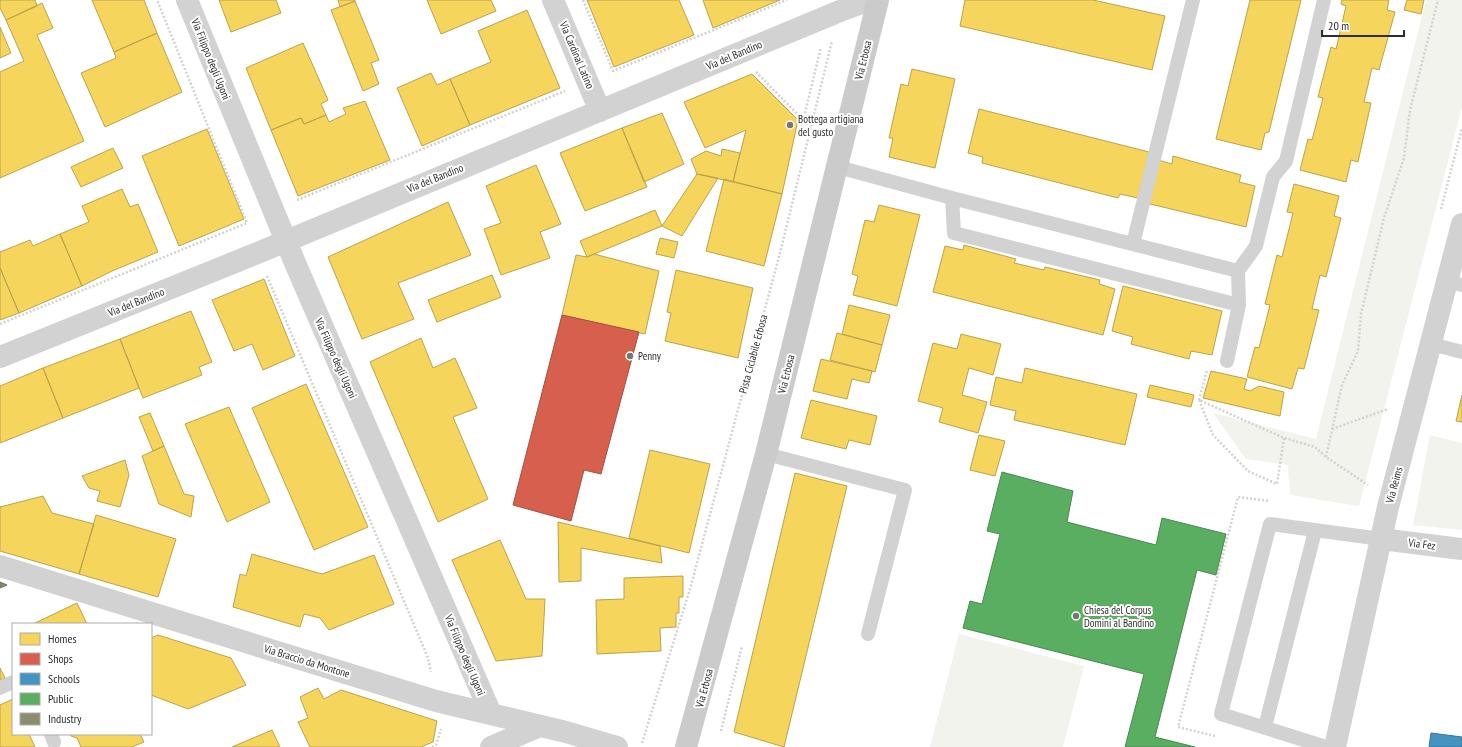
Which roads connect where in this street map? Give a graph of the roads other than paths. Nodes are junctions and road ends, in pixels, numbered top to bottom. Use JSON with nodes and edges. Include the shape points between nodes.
{"nodes":[{"id":1,"x":187,"y":0,"type":"edge"},
{"id":2,"x":553,"y":0,"type":"edge"},
{"id":3,"x":870,"y":0,"type":"edge"},
{"id":4,"x":878,"y":0,"type":"edge"},
{"id":5,"x":1193,"y":0,"type":"edge"},
{"id":6,"x":1324,"y":0,"type":"edge"},
{"id":7,"x":600,"y":111,"type":"junction"},
{"id":8,"x":838,"y":167,"type":"junction"},
{"id":9,"x":952,"y":198,"type":"junction"},
{"id":10,"x":1462,"y":224,"type":"edge"},
{"id":11,"x":285,"y":240,"type":"junction"},
{"id":12,"x":1133,"y":244,"type":"junction"},
{"id":13,"x":1238,"y":271,"type":"junction"},
{"id":14,"x":1455,"y":283,"type":"edge"},
{"id":15,"x":1239,"y":305,"type":"junction"},
{"id":16,"x":1431,"y":344,"type":"junction"},
{"id":17,"x":1462,"y":352,"type":"edge"},
{"id":18,"x":0,"y":357,"type":"edge"},
{"id":19,"x":1227,"y":362,"type":"road end"},
{"id":20,"x":766,"y":454,"type":"junction"},
{"id":21,"x":1315,"y":531,"type":"junction"},
{"id":22,"x":1381,"y":539,"type":"junction"},
{"id":23,"x":1462,"y":549,"type":"edge"},
{"id":24,"x":0,"y":566,"type":"edge"},
{"id":25,"x":868,"y":634,"type":"dead end"},
{"id":26,"x":12,"y":682,"type":"edge"},
{"id":27,"x":0,"y":688,"type":"edge"},
{"id":28,"x":491,"y":714,"type":"junction"},
{"id":29,"x":540,"y":726,"type":"junction"},
{"id":30,"x":1265,"y":727,"type":"junction"},
{"id":31,"x":492,"y":747,"type":"edge"},
{"id":32,"x":617,"y":747,"type":"edge"},
{"id":33,"x":686,"y":747,"type":"edge"},
{"id":34,"x":1326,"y":747,"type":"edge"},
{"id":35,"x":1335,"y":747,"type":"edge"}],
"edges":[{"from":1,"to":11,"type":"street","name":"Via Filippo degli Ugoni"},
{"from":2,"to":7,"type":"street","name":"Via Cardinal Latino"},
{"from":3,"to":7,"type":"street","name":"Via del Bandino"},
{"from":4,"to":8,"type":"main road","name":"Via Erbosa"},
{"from":5,"to":12,"type":"lane"},
{"from":6,"to":13,"type":"lane","via":[[1286,161],[1273,177],[1256,246]]},
{"from":7,"to":11,"type":"street","name":"Via del Bandino"},
{"from":8,"to":9,"type":"lane"},
{"from":8,"to":20,"type":"main road","name":"Via Erbosa"},
{"from":9,"to":12,"type":"lane"},
{"from":9,"to":15,"type":"lane","via":[[954,233]]},
{"from":10,"to":14,"type":"street","name":"Via Reims"},
{"from":11,"to":18,"type":"street","name":"Via del Bandino"},
{"from":11,"to":28,"type":"street","name":"Via Filippo degli Ugoni"},
{"from":12,"to":13,"type":"lane"},
{"from":13,"to":15,"type":"lane"},
{"from":14,"to":16,"type":"street","name":"Via Reims"},
{"from":15,"to":19,"type":"lane"},
{"from":16,"to":17,"type":"lane"},
{"from":16,"to":22,"type":"street","name":"Via Reims"},
{"from":20,"to":25,"type":"lane","via":[[905,490]]},
{"from":20,"to":33,"type":"main road","name":"Via Erbosa"},
{"from":21,"to":22,"type":"lane"},
{"from":21,"to":30,"type":"lane"},
{"from":21,"to":30,"type":"lane","via":[[1270,524],[1221,714]]},
{"from":22,"to":23,"type":"street","name":"Via Fez"},
{"from":22,"to":35,"type":"street","name":"Via Reims"},
{"from":24,"to":28,"type":"street","name":"Via Braccio da Montone","via":[[436,701]]},
{"from":26,"to":27,"type":"lane"},
{"from":28,"to":29,"type":"street","name":"Via Braccio da Montone"},
{"from":29,"to":31,"type":"street"},
{"from":29,"to":32,"type":"street","name":"Via Braccio da Montone"},
{"from":30,"to":34,"type":"lane"}]}
